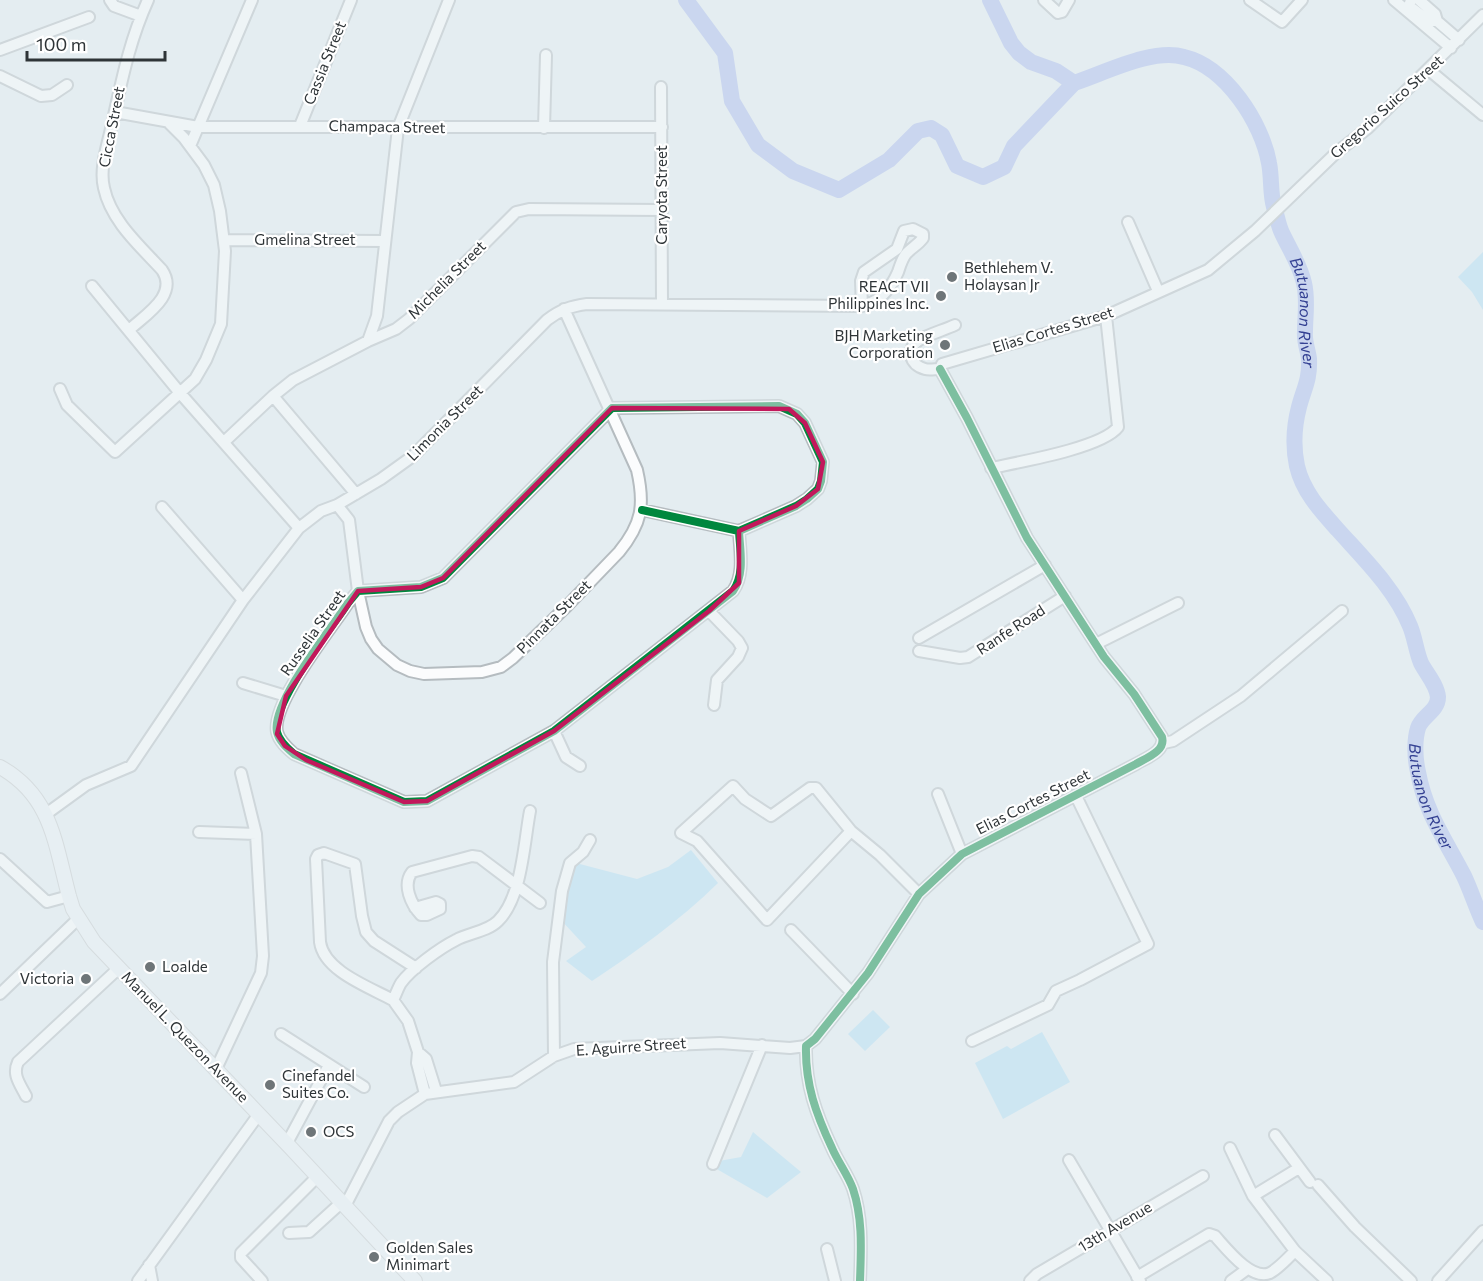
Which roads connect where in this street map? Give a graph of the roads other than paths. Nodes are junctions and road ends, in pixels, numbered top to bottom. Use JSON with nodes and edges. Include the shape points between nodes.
{"nodes":[{"id":1,"x":110,"y":0,"type":"edge"},
{"id":2,"x":148,"y":0,"type":"edge"},
{"id":3,"x":252,"y":0,"type":"edge"},
{"id":4,"x":351,"y":0,"type":"edge"},
{"id":5,"x":449,"y":0,"type":"edge"},
{"id":6,"x":1044,"y":0,"type":"edge"},
{"id":7,"x":1069,"y":0,"type":"edge"},
{"id":8,"x":1250,"y":0,"type":"edge"},
{"id":9,"x":1302,"y":0,"type":"edge"},
{"id":10,"x":1394,"y":0,"type":"edge"},
{"id":11,"x":1411,"y":0,"type":"edge"},
{"id":12,"x":1419,"y":0,"type":"edge"},
{"id":13,"x":1483,"y":15,"type":"edge"},
{"id":14,"x":141,"y":16,"type":"junction"},
{"id":15,"x":89,"y":17,"type":"dead end"},
{"id":16,"x":1437,"y":21,"type":"junction"},
{"id":17,"x":1455,"y":44,"type":"junction"},
{"id":18,"x":0,"y":50,"type":"edge"},
{"id":19,"x":546,"y":55,"type":"dead end"},
{"id":20,"x":1429,"y":70,"type":"junction"},
{"id":21,"x":0,"y":76,"type":"edge"},
{"id":22,"x":67,"y":85,"type":"dead end"},
{"id":23,"x":661,"y":87,"type":"dead end"},
{"id":24,"x":115,"y":112,"type":"junction"},
{"id":25,"x":1483,"y":115,"type":"edge"},
{"id":26,"x":169,"y":123,"type":"junction"},
{"id":27,"x":300,"y":126,"type":"junction"},
{"id":28,"x":198,"y":127,"type":"junction"},
{"id":29,"x":662,"y":127,"type":"junction"},
{"id":30,"x":398,"y":128,"type":"junction"},
{"id":31,"x":544,"y":128,"type":"junction"},
{"id":32,"x":190,"y":146,"type":"junction"},
{"id":33,"x":1290,"y":196,"type":"joint"},
{"id":34,"x":661,"y":210,"type":"junction"},
{"id":35,"x":1128,"y":222,"type":"dead end"},
{"id":36,"x":225,"y":240,"type":"junction"},
{"id":37,"x":385,"y":241,"type":"junction"},
{"id":38,"x":92,"y":286,"type":"dead end"},
{"id":39,"x":1158,"y":291,"type":"junction"},
{"id":40,"x":662,"y":304,"type":"junction"},
{"id":41,"x":862,"y":306,"type":"junction"},
{"id":42,"x":564,"y":309,"type":"junction"},
{"id":43,"x":377,"y":316,"type":"junction"},
{"id":44,"x":1106,"y":316,"type":"junction"},
{"id":45,"x":955,"y":325,"type":"dead end"},
{"id":46,"x":396,"y":329,"type":"junction"},
{"id":47,"x":129,"y":330,"type":"junction"},
{"id":48,"x":368,"y":341,"type":"junction"},
{"id":49,"x":940,"y":369,"type":"junction"},
{"id":50,"x":60,"y":389,"type":"dead end"},
{"id":51,"x":180,"y":393,"type":"junction"},
{"id":52,"x":273,"y":396,"type":"junction"},
{"id":53,"x":609,"y":411,"type":"junction"},
{"id":54,"x":225,"y":442,"type":"junction"},
{"id":55,"x":991,"y":468,"type":"junction"},
{"id":56,"x":356,"y":494,"type":"junction"},
{"id":57,"x":337,"y":505,"type":"junction"},
{"id":58,"x":162,"y":507,"type":"dead end"},
{"id":59,"x":642,"y":510,"type":"junction"},
{"id":60,"x":299,"y":528,"type":"junction"},
{"id":61,"x":739,"y":531,"type":"junction"},
{"id":62,"x":1045,"y":564,"type":"junction"},
{"id":63,"x":358,"y":591,"type":"junction"},
{"id":64,"x":1065,"y":596,"type":"junction"},
{"id":65,"x":243,"y":600,"type":"junction"},
{"id":66,"x":1178,"y":603,"type":"dead end"},
{"id":67,"x":710,"y":611,"type":"junction"},
{"id":68,"x":1342,"y":611,"type":"dead end"},
{"id":69,"x":919,"y":638,"type":"dead end"},
{"id":70,"x":1095,"y":644,"type":"junction"},
{"id":71,"x":919,"y":651,"type":"dead end"},
{"id":72,"x":243,"y":683,"type":"dead end"},
{"id":73,"x":286,"y":696,"type":"junction"},
{"id":74,"x":714,"y":705,"type":"dead end"},
{"id":75,"x":554,"y":731,"type":"junction"},
{"id":76,"x":1164,"y":743,"type":"junction"},
{"id":77,"x":580,"y":766,"type":"dead end"},
{"id":78,"x":0,"y":767,"type":"edge"},
{"id":79,"x":241,"y":773,"type":"dead end"},
{"id":80,"x":938,"y":794,"type":"dead end"},
{"id":81,"x":1076,"y":796,"type":"junction"},
{"id":82,"x":530,"y":811,"type":"dead end"},
{"id":83,"x":46,"y":814,"type":"junction"},
{"id":84,"x":851,"y":831,"type":"junction"},
{"id":85,"x":199,"y":832,"type":"dead end"},
{"id":86,"x":256,"y":834,"type":"junction"},
{"id":87,"x":590,"y":840,"type":"dead end"},
{"id":88,"x":962,"y":854,"type":"junction"},
{"id":89,"x":0,"y":859,"type":"edge"},
{"id":90,"x":516,"y":887,"type":"junction"},
{"id":91,"x":919,"y":894,"type":"junction"},
{"id":92,"x":69,"y":896,"type":"junction"},
{"id":93,"x":540,"y":903,"type":"dead end"},
{"id":94,"x":415,"y":908,"type":"dead end"},
{"id":95,"x":79,"y":918,"type":"junction"},
{"id":96,"x":791,"y":930,"type":"dead end"},
{"id":97,"x":119,"y":968,"type":"junction"},
{"id":98,"x":416,"y":968,"type":"junction"},
{"id":99,"x":0,"y":994,"type":"edge"},
{"id":100,"x":853,"y":994,"type":"junction"},
{"id":101,"x":393,"y":1000,"type":"junction"},
{"id":102,"x":281,"y":1034,"type":"dead end"},
{"id":103,"x":972,"y":1041,"type":"dead end"},
{"id":104,"x":762,"y":1045,"type":"junction"},
{"id":105,"x":806,"y":1046,"type":"junction"},
{"id":106,"x":554,"y":1056,"type":"junction"},
{"id":107,"x":329,"y":1065,"type":"junction"},
{"id":108,"x":216,"y":1069,"type":"junction"},
{"id":109,"x":364,"y":1087,"type":"dead end"},
{"id":110,"x":431,"y":1092,"type":"junction"},
{"id":111,"x":26,"y":1096,"type":"dead end"},
{"id":112,"x":259,"y":1114,"type":"junction"},
{"id":113,"x":1275,"y":1135,"type":"dead end"},
{"id":114,"x":287,"y":1143,"type":"junction"},
{"id":115,"x":1230,"y":1148,"type":"dead end"},
{"id":116,"x":1069,"y":1160,"type":"dead end"},
{"id":117,"x":713,"y":1164,"type":"dead end"},
{"id":118,"x":1299,"y":1168,"type":"junction"},
{"id":119,"x":318,"y":1176,"type":"junction"},
{"id":120,"x":1203,"y":1176,"type":"dead end"},
{"id":121,"x":1253,"y":1196,"type":"junction"},
{"id":122,"x":343,"y":1204,"type":"junction"},
{"id":123,"x":1109,"y":1230,"type":"junction"},
{"id":124,"x":289,"y":1233,"type":"dead end"},
{"id":125,"x":1481,"y":1237,"type":"edge"},
{"id":126,"x":827,"y":1249,"type":"dead end"},
{"id":127,"x":1295,"y":1251,"type":"junction"},
{"id":128,"x":149,"y":1265,"type":"junction"},
{"id":129,"x":1246,"y":1270,"type":"junction"},
{"id":130,"x":1139,"y":1279,"type":"edge"},
{"id":131,"x":138,"y":1281,"type":"edge"},
{"id":132,"x":152,"y":1281,"type":"edge"},
{"id":133,"x":262,"y":1281,"type":"edge"},
{"id":134,"x":415,"y":1281,"type":"edge"},
{"id":135,"x":835,"y":1281,"type":"edge"},
{"id":136,"x":860,"y":1281,"type":"edge"},
{"id":137,"x":1030,"y":1281,"type":"edge"},
{"id":138,"x":1231,"y":1281,"type":"edge"},
{"id":139,"x":1326,"y":1281,"type":"edge"},
{"id":140,"x":1411,"y":1281,"type":"edge"},
{"id":141,"x":1438,"y":1281,"type":"edge"}],
"edges":[{"from":1,"to":14,"type":"street","via":[[114,6]]},
{"from":2,"to":14,"type":"street","name":"Cicca Street"},
{"from":3,"to":28,"type":"street"},
{"from":4,"to":27,"type":"street","name":"Cassia Street"},
{"from":5,"to":30,"type":"street"},
{"from":6,"to":7,"type":"street","via":[[1058,13]]},
{"from":8,"to":9,"type":"street","via":[[1282,22]]},
{"from":10,"to":17,"type":"street"},
{"from":11,"to":16,"type":"street","via":[[1409,6],[1429,21]]},
{"from":12,"to":16,"type":"street","via":[[1435,14]]},
{"from":13,"to":17,"type":"street","name":"Gregorio Suico Street"},
{"from":14,"to":24,"type":"street","name":"Cicca Street","via":[[124,64]]},
{"from":15,"to":18,"type":"street"},
{"from":16,"to":17,"type":"street"},
{"from":17,"to":20,"type":"street","name":"Gregorio Suico Street"},
{"from":19,"to":31,"type":"street"},
{"from":20,"to":25,"type":"street"},
{"from":20,"to":33,"type":"street","name":"Gregorio Suico Street"},
{"from":21,"to":22,"type":"street","via":[[41,96],[52,95]]},
{"from":23,"to":29,"type":"street","name":"Caryota Street"},
{"from":24,"to":26,"type":"street","name":"Champaca Street"},
{"from":24,"to":47,"type":"street","name":"Cicca Street","via":[[103,169],[104,188],[123,227],[162,270],[167,283],[163,298]]},
{"from":26,"to":28,"type":"street","name":"Champaca Street"},
{"from":26,"to":32,"type":"street"},
{"from":27,"to":28,"type":"street","name":"Champaca Street"},
{"from":27,"to":30,"type":"street","name":"Champaca Street"},
{"from":28,"to":32,"type":"street"},
{"from":29,"to":31,"type":"street","name":"Champaca Street"},
{"from":29,"to":34,"type":"street","name":"Caryota Street"},
{"from":30,"to":31,"type":"street","name":"Champaca Street"},
{"from":30,"to":37,"type":"street"},
{"from":32,"to":36,"type":"street","via":[[214,185]]},
{"from":33,"to":39,"type":"street","name":"Elias Cortes Street","via":[[1208,270]]},
{"from":34,"to":40,"type":"street","name":"Caryota Street"},
{"from":34,"to":46,"type":"street","name":"Michelia Street","via":[[516,212]]},
{"from":35,"to":39,"type":"street"},
{"from":36,"to":37,"type":"street","name":"Gmelina Street"},
{"from":36,"to":51,"type":"street","via":[[220,324],[195,379]]},
{"from":37,"to":43,"type":"street"},
{"from":38,"to":47,"type":"street"},
{"from":39,"to":44,"type":"street","name":"Elias Cortes Street"},
{"from":40,"to":41,"type":"street","name":"Limonia Street"},
{"from":40,"to":42,"type":"street","name":"Limonia Street","via":[[587,304]]},
{"from":41,"to":41,"type":"street","via":[[873,303],[895,279],[901,252],[864,272]]},
{"from":42,"to":53,"type":"street","name":"Pinnata Street"},
{"from":42,"to":56,"type":"street","name":"Limonia Street","via":[[547,320],[413,456]]},
{"from":43,"to":46,"type":"street"},
{"from":43,"to":48,"type":"street"},
{"from":44,"to":49,"type":"street","name":"Elias Cortes Street","via":[[942,364]]},
{"from":44,"to":55,"type":"street","via":[[1118,426],[1113,433],[1077,447]]},
{"from":45,"to":49,"type":"street","via":[[917,341],[912,347],[912,361],[926,370]]},
{"from":46,"to":48,"type":"street","name":"Michelia Street"},
{"from":47,"to":51,"type":"street"},
{"from":48,"to":52,"type":"street","name":"Michelia Street","via":[[300,376]]},
{"from":49,"to":55,"type":"street"},
{"from":50,"to":51,"type":"street","via":[[67,405],[116,452]]},
{"from":51,"to":54,"type":"street"},
{"from":52,"to":54,"type":"street","name":"Michelia Street"},
{"from":52,"to":56,"type":"street"},
{"from":53,"to":59,"type":"street","name":"Pinnata Street","via":[[637,470]]},
{"from":53,"to":61,"type":"street","via":[[616,406],[778,406],[797,414],[824,462],[818,489],[796,506]]},
{"from":53,"to":63,"type":"street","name":"Russelia Street","via":[[443,578],[421,587]]},
{"from":54,"to":60,"type":"street"},
{"from":55,"to":62,"type":"street"},
{"from":56,"to":57,"type":"street","name":"Limonia Street"},
{"from":57,"to":60,"type":"street","name":"Limonia Street","via":[[321,511]]},
{"from":57,"to":63,"type":"street","name":"Pinnata Street","via":[[349,520]]},
{"from":58,"to":65,"type":"street"},
{"from":59,"to":61,"type":"street"},
{"from":59,"to":63,"type":"street","name":"Pinnata Street","via":[[619,552],[513,658],[491,671],[424,674],[398,666],[371,639]]},
{"from":60,"to":65,"type":"street","name":"Limonia Street"},
{"from":61,"to":67,"type":"street","name":"Russelia Street","via":[[739,583]]},
{"from":62,"to":64,"type":"street"},
{"from":62,"to":69,"type":"street"},
{"from":63,"to":73,"type":"street","name":"Russelia Street"},
{"from":64,"to":70,"type":"street"},
{"from":64,"to":71,"type":"street","name":"Ranfe Road","via":[[968,657]]},
{"from":65,"to":83,"type":"street","name":"Limonia Street","via":[[131,766],[86,786]]},
{"from":66,"to":70,"type":"street"},
{"from":67,"to":74,"type":"street","via":[[742,648],[717,680]]},
{"from":67,"to":75,"type":"street","name":"Russelia Street"},
{"from":68,"to":76,"type":"street","name":"Elias Cortes Street","via":[[1240,696],[1173,741]]},
{"from":70,"to":76,"type":"street","via":[[1134,694]]},
{"from":72,"to":73,"type":"street"},
{"from":73,"to":75,"type":"street","name":"Russelia Street","via":[[277,719],[277,734],[285,746],[306,760],[404,802],[427,801]]},
{"from":75,"to":77,"type":"street","via":[[566,757]]},
{"from":76,"to":81,"type":"street","name":"Elias Cortes Street","via":[[1136,764]]},
{"from":78,"to":83,"type":"main road","name":"Manuel L. Quezon Avenue","via":[[26,785]]},
{"from":79,"to":86,"type":"street"},
{"from":80,"to":88,"type":"street"},
{"from":81,"to":88,"type":"street","name":"Elias Cortes Street"},
{"from":81,"to":103,"type":"street","via":[[1148,944],[1056,990],[1048,1005]]},
{"from":82,"to":90,"type":"street"},
{"from":83,"to":92,"type":"main road","name":"Manuel L. Quezon Avenue"},
{"from":84,"to":84,"type":"street","via":[[816,788],[810,788],[771,816],[733,786],[681,834],[697,841],[767,920]]},
{"from":84,"to":91,"type":"street"},
{"from":85,"to":86,"type":"street"},
{"from":86,"to":108,"type":"street","via":[[261,973]]},
{"from":87,"to":106,"type":"street","via":[[570,863],[562,891],[553,962]]},
{"from":88,"to":91,"type":"street","name":"Elias Cortes Street"},
{"from":89,"to":92,"type":"street","via":[[47,902]]},
{"from":90,"to":93,"type":"street"},
{"from":90,"to":94,"type":"street","via":[[479,857],[472,856],[412,872],[407,882]]},
{"from":90,"to":98,"type":"street","via":[[498,922],[456,939]]},
{"from":91,"to":100,"type":"street","name":"Elias Cortes Street"},
{"from":92,"to":95,"type":"main road","name":"Manuel L. Quezon Avenue"},
{"from":95,"to":97,"type":"main road","name":"Manuel L. Quezon Avenue","via":[[94,942]]},
{"from":95,"to":99,"type":"street"},
{"from":96,"to":100,"type":"street"},
{"from":97,"to":108,"type":"main road","name":"Manuel L. Quezon Avenue"},
{"from":97,"to":111,"type":"street","via":[[18,1062],[16,1077]]},
{"from":98,"to":101,"type":"street"},
{"from":98,"to":101,"type":"street","via":[[366,932],[353,862],[321,853],[316,859],[323,954],[336,968]]},
{"from":100,"to":105,"type":"street","name":"Elias Cortes Street"},
{"from":101,"to":110,"type":"street","via":[[408,1021],[418,1052],[417,1063]]},
{"from":102,"to":107,"type":"street"},
{"from":104,"to":105,"type":"street","name":"E. Aguirre Street"},
{"from":104,"to":106,"type":"street","name":"E. Aguirre Street","via":[[574,1049]]},
{"from":104,"to":117,"type":"street"},
{"from":105,"to":136,"type":"street","via":[[806,1070],[816,1112],[853,1189],[860,1217]]},
{"from":106,"to":110,"type":"street","name":"E. Aguirre Street","via":[[514,1082]]},
{"from":107,"to":109,"type":"street"},
{"from":107,"to":114,"type":"street"},
{"from":108,"to":112,"type":"main road","name":"Manuel L. Quezon Avenue"},
{"from":110,"to":122,"type":"street","name":"E. Aguirre Street","via":[[389,1121]]},
{"from":112,"to":114,"type":"main road","name":"Manuel L. Quezon Avenue"},
{"from":112,"to":128,"type":"street"},
{"from":113,"to":118,"type":"street"},
{"from":114,"to":119,"type":"main road","name":"Manuel L. Quezon Avenue"},
{"from":115,"to":121,"type":"street"},
{"from":116,"to":123,"type":"street"},
{"from":118,"to":121,"type":"street"},
{"from":118,"to":140,"type":"street"},
{"from":119,"to":122,"type":"main road","name":"Manuel L. Quezon Avenue"},
{"from":119,"to":133,"type":"street","via":[[241,1253]]},
{"from":120,"to":123,"type":"street","name":"13th Avenue"},
{"from":121,"to":127,"type":"street"},
{"from":122,"to":124,"type":"street","via":[[309,1232]]},
{"from":122,"to":134,"type":"main road","name":"Manuel L. Quezon Avenue"},
{"from":123,"to":130,"type":"street"},
{"from":123,"to":137,"type":"street","name":"13th Avenue"},
{"from":125,"to":141,"type":"street"},
{"from":126,"to":135,"type":"street"},
{"from":127,"to":129,"type":"street","via":[[1270,1273]]},
{"from":127,"to":139,"type":"street"},
{"from":128,"to":131,"type":"street"},
{"from":128,"to":132,"type":"street"},
{"from":129,"to":130,"type":"street","via":[[1209,1234]]},
{"from":129,"to":138,"type":"street"}]}
